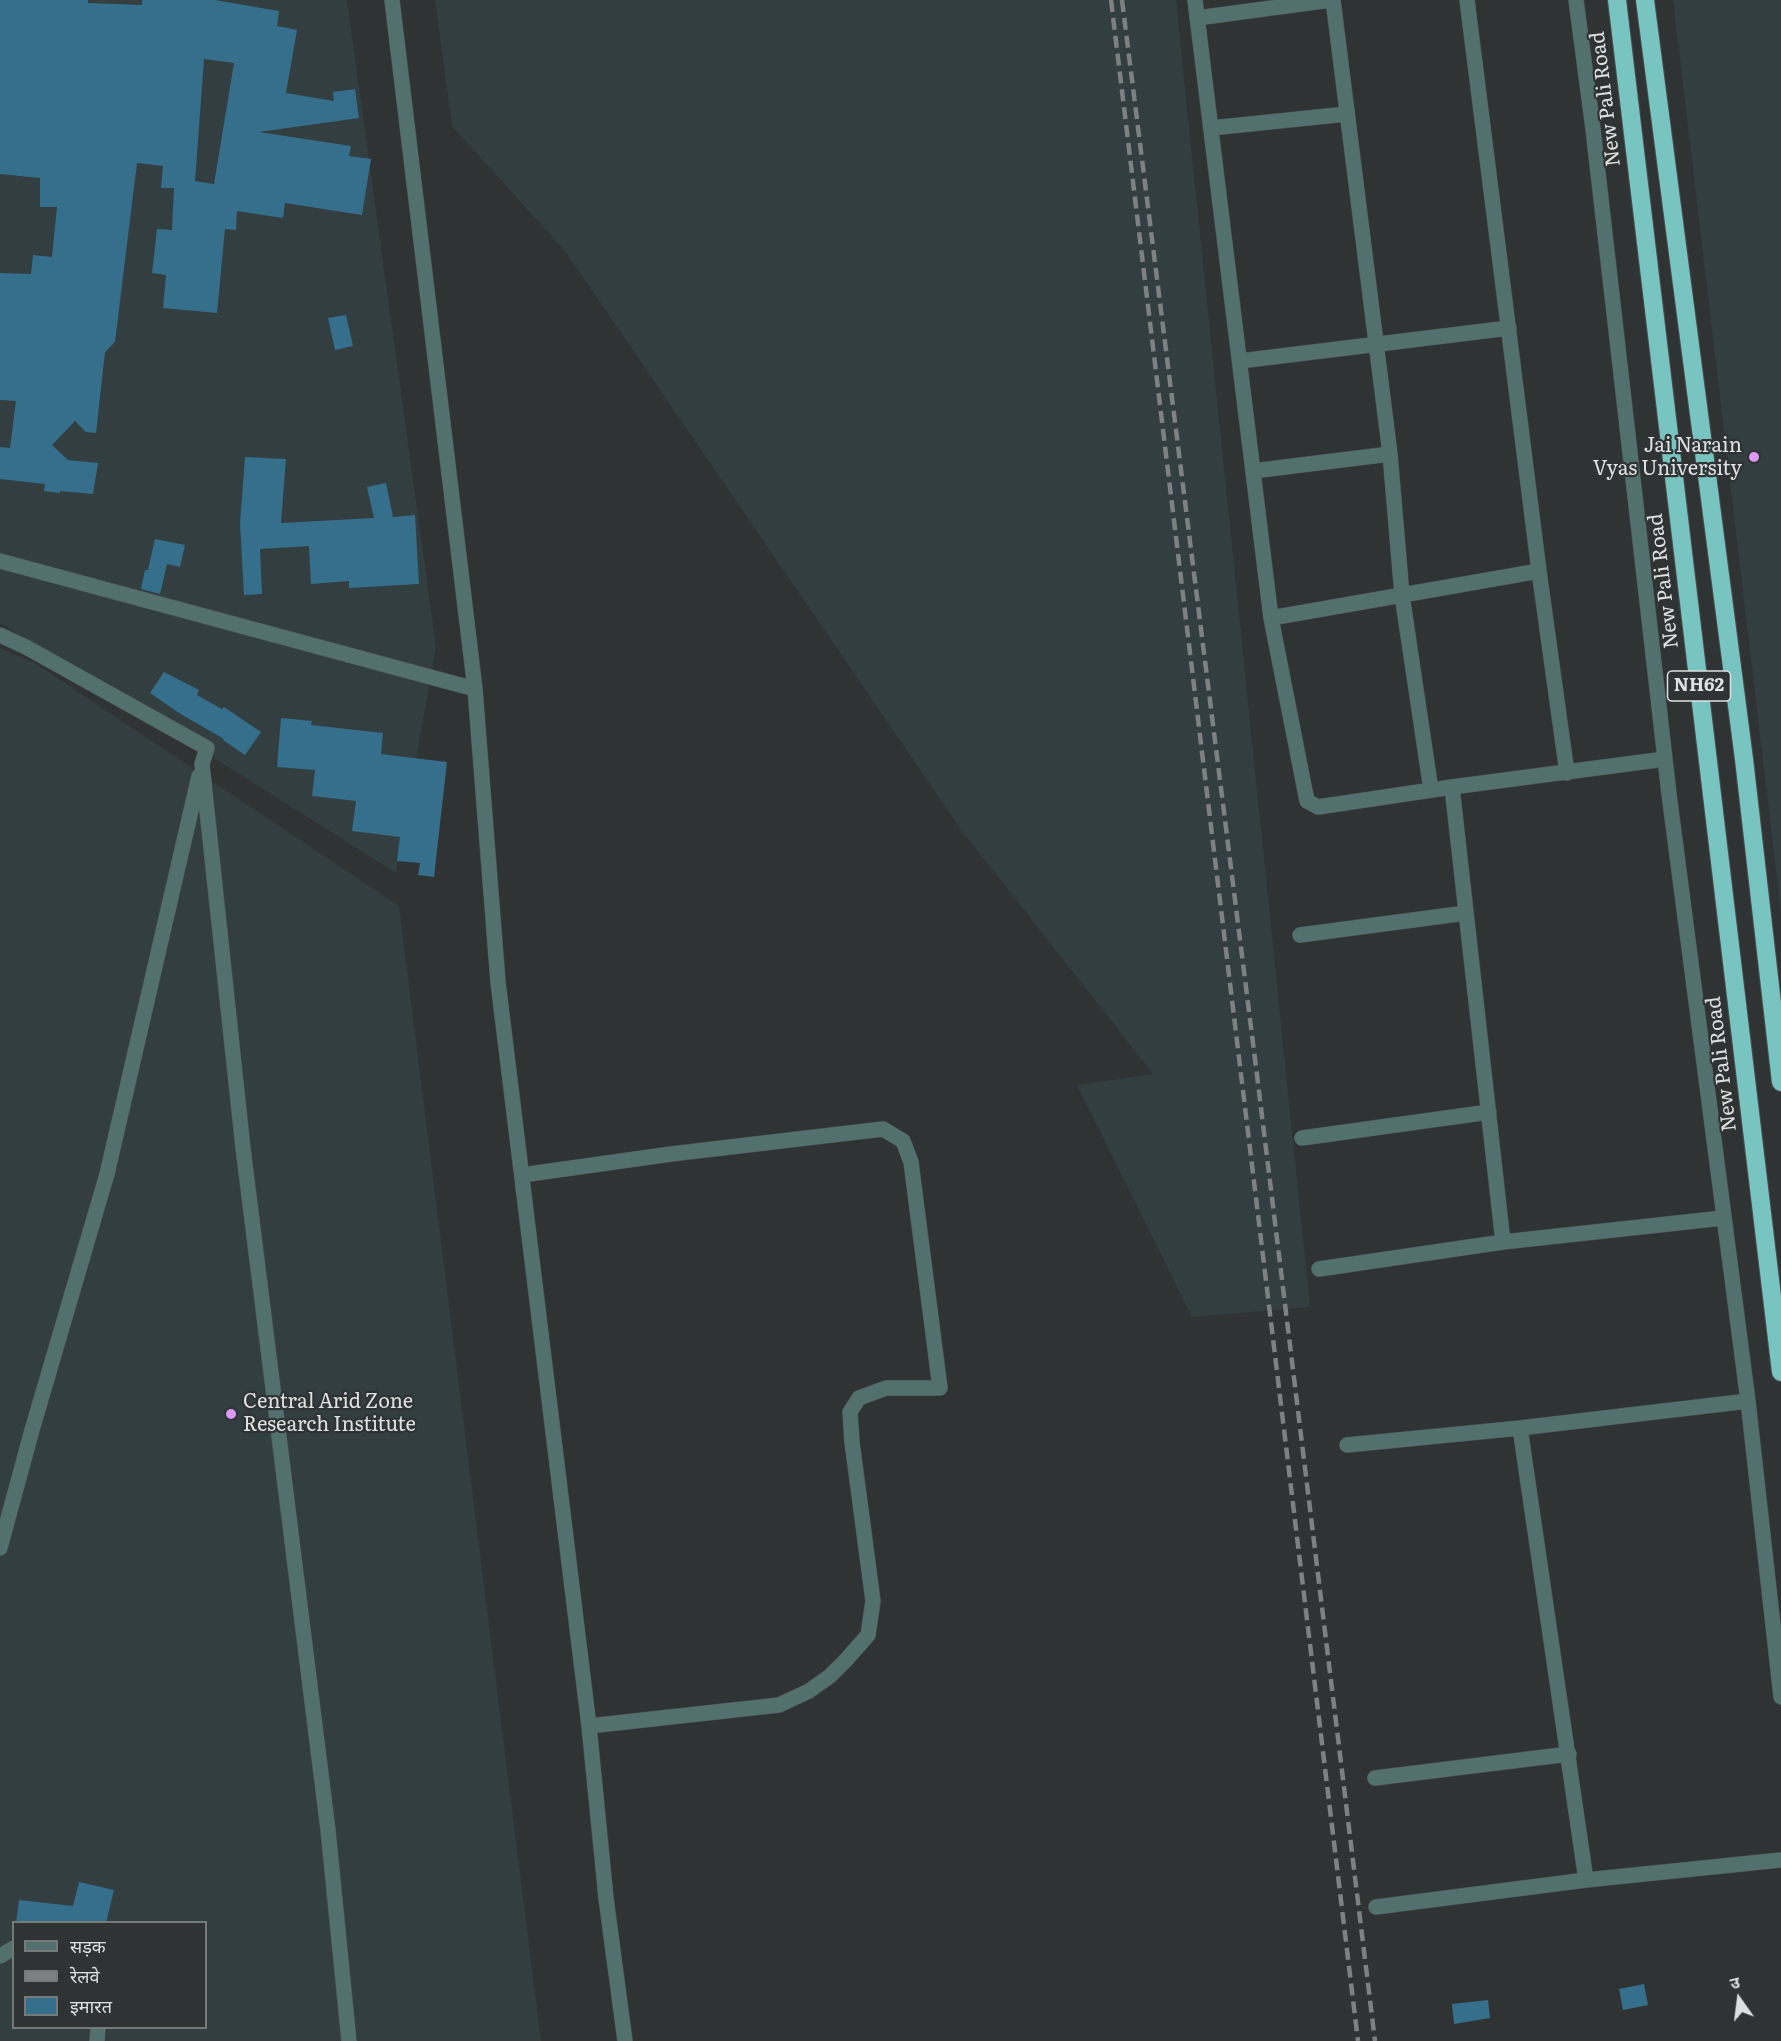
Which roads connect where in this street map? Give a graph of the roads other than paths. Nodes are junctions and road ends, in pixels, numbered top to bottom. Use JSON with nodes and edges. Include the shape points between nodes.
{"nodes":[{"id":1,"x":392,"y":0,"type":"edge"},
{"id":2,"x":1195,"y":0,"type":"edge"},
{"id":3,"x":1332,"y":0,"type":"edge"},
{"id":4,"x":1467,"y":0,"type":"edge"},
{"id":5,"x":1576,"y":0,"type":"edge"},
{"id":6,"x":1617,"y":0,"type":"edge"},
{"id":7,"x":1644,"y":0,"type":"edge"},
{"id":8,"x":1197,"y":18,"type":"junction"},
{"id":9,"x":1347,"y":114,"type":"junction"},
{"id":10,"x":1211,"y":128,"type":"junction"},
{"id":11,"x":1509,"y":328,"type":"junction"},
{"id":12,"x":1375,"y":344,"type":"junction"},
{"id":13,"x":1240,"y":361,"type":"junction"},
{"id":14,"x":1390,"y":454,"type":"junction"},
{"id":15,"x":1253,"y":471,"type":"junction"},
{"id":16,"x":0,"y":561,"type":"edge"},
{"id":17,"x":1539,"y":571,"type":"junction"},
{"id":18,"x":1402,"y":594,"type":"junction"},
{"id":19,"x":1271,"y":618,"type":"junction"},
{"id":20,"x":0,"y":635,"type":"edge"},
{"id":21,"x":475,"y":689,"type":"junction"},
{"id":22,"x":1665,"y":759,"type":"junction"},
{"id":23,"x":202,"y":764,"type":"junction"},
{"id":24,"x":1567,"y":773,"type":"junction"},
{"id":25,"x":1452,"y":787,"type":"junction"},
{"id":26,"x":1431,"y":790,"type":"junction"},
{"id":27,"x":1466,"y":913,"type":"junction"},
{"id":28,"x":1300,"y":935,"type":"dead end"},
{"id":29,"x":1781,"y":1082,"type":"edge"},
{"id":30,"x":1489,"y":1112,"type":"junction"},
{"id":31,"x":1302,"y":1138,"type":"dead end"},
{"id":32,"x":522,"y":1175,"type":"junction"},
{"id":33,"x":1723,"y":1218,"type":"junction"},
{"id":34,"x":1503,"y":1242,"type":"junction"},
{"id":35,"x":1319,"y":1269,"type":"dead end"},
{"id":36,"x":1781,"y":1372,"type":"edge"},
{"id":37,"x":1748,"y":1401,"type":"junction"},
{"id":38,"x":1520,"y":1428,"type":"junction"},
{"id":39,"x":1347,"y":1445,"type":"dead end"},
{"id":40,"x":0,"y":1548,"type":"edge"},
{"id":41,"x":1781,"y":1697,"type":"edge"},
{"id":42,"x":589,"y":1725,"type":"junction"},
{"id":43,"x":1569,"y":1754,"type":"junction"},
{"id":44,"x":1374,"y":1778,"type":"dead end"},
{"id":45,"x":1781,"y":1860,"type":"edge"},
{"id":46,"x":1587,"y":1880,"type":"junction"},
{"id":47,"x":1376,"y":1907,"type":"dead end"},
{"id":48,"x":349,"y":2041,"type":"edge"},
{"id":49,"x":625,"y":2041,"type":"edge"}],
"edges":[{"from":1,"to":21,"type":"street"},
{"from":2,"to":8,"type":"street"},
{"from":3,"to":8,"type":"street"},
{"from":3,"to":9,"type":"street"},
{"from":4,"to":11,"type":"street"},
{"from":5,"to":22,"type":"street"},
{"from":6,"to":36,"type":"highway","name":"New Pali Road","number":"NH62"},
{"from":7,"to":29,"type":"highway","number":"NH62","via":[[1744,759]]},
{"from":8,"to":10,"type":"street"},
{"from":9,"to":10,"type":"street"},
{"from":9,"to":12,"type":"street"},
{"from":10,"to":13,"type":"street"},
{"from":11,"to":12,"type":"street"},
{"from":11,"to":17,"type":"street"},
{"from":12,"to":13,"type":"street"},
{"from":12,"to":14,"type":"street"},
{"from":13,"to":15,"type":"street"},
{"from":14,"to":15,"type":"street"},
{"from":14,"to":18,"type":"street"},
{"from":15,"to":19,"type":"street"},
{"from":16,"to":21,"type":"street"},
{"from":17,"to":18,"type":"street"},
{"from":17,"to":24,"type":"street"},
{"from":18,"to":19,"type":"street"},
{"from":18,"to":26,"type":"street"},
{"from":19,"to":26,"type":"street","via":[[1306,801],[1318,807]]},
{"from":20,"to":23,"type":"street","via":[[207,748]]},
{"from":21,"to":32,"type":"street","via":[[498,982]]},
{"from":22,"to":24,"type":"street"},
{"from":22,"to":33,"type":"street"},
{"from":23,"to":40,"type":"street","via":[[106,1174]]},
{"from":23,"to":48,"type":"street","via":[[243,1148],[328,1830]]},
{"from":24,"to":25,"type":"street"},
{"from":25,"to":26,"type":"street"},
{"from":25,"to":27,"type":"street"},
{"from":27,"to":28,"type":"street"},
{"from":27,"to":30,"type":"street"},
{"from":30,"to":31,"type":"street"},
{"from":30,"to":34,"type":"street"},
{"from":32,"to":42,"type":"street"},
{"from":32,"to":42,"type":"street","via":[[883,1129],[903,1141],[911,1162],[940,1388],[886,1388],[859,1398],[850,1412],[873,1601],[868,1635],[830,1676],[779,1705]]},
{"from":33,"to":34,"type":"street"},
{"from":33,"to":37,"type":"street"},
{"from":34,"to":35,"type":"street"},
{"from":37,"to":38,"type":"street"},
{"from":37,"to":41,"type":"street"},
{"from":38,"to":39,"type":"street"},
{"from":38,"to":43,"type":"street"},
{"from":42,"to":49,"type":"street"},
{"from":43,"to":44,"type":"street"},
{"from":43,"to":46,"type":"street"},
{"from":45,"to":46,"type":"street"},
{"from":46,"to":47,"type":"street"}]}
